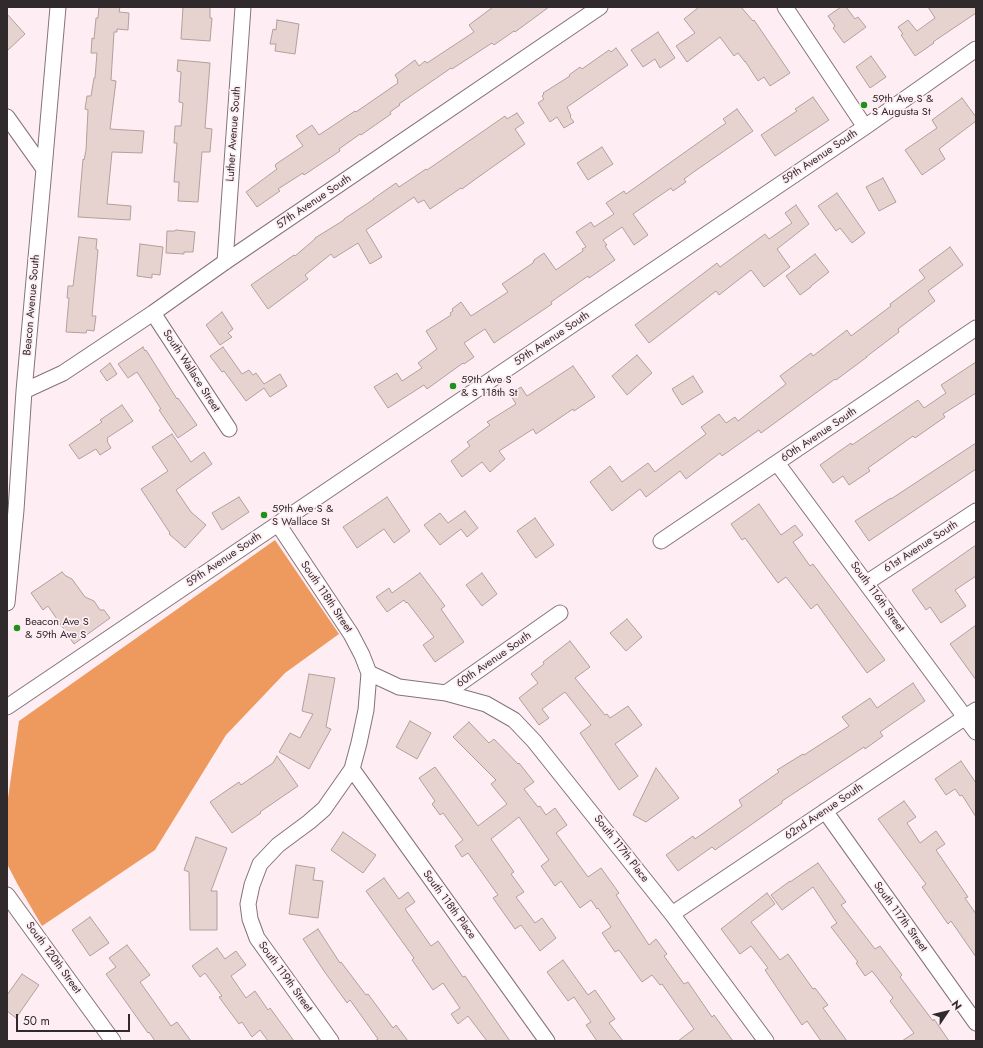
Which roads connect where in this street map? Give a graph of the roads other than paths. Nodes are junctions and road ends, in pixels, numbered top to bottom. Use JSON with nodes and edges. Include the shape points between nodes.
{"nodes":[{"id":1,"x":58,"y":7,"type":"edge"},
{"id":2,"x":243,"y":7,"type":"edge"},
{"id":3,"x":600,"y":7,"type":"edge"},
{"id":4,"x":785,"y":7,"type":"edge"},
{"id":5,"x":976,"y":49,"type":"edge"},
{"id":6,"x":7,"y":118,"type":"edge"},
{"id":7,"x":865,"y":127,"type":"junction"},
{"id":8,"x":44,"y":169,"type":"junction"},
{"id":9,"x":226,"y":262,"type":"junction"},
{"id":10,"x":153,"y":313,"type":"junction"},
{"id":11,"x":976,"y":328,"type":"edge"},
{"id":12,"x":24,"y":390,"type":"junction"},
{"id":13,"x":229,"y":429,"type":"dead end"},
{"id":14,"x":777,"y":463,"type":"junction"},
{"id":15,"x":11,"y":504,"type":"edge"},
{"id":16,"x":976,"y":511,"type":"edge"},
{"id":17,"x":278,"y":524,"type":"junction"},
{"id":18,"x":661,"y":541,"type":"dead end"},
{"id":19,"x":866,"y":583,"type":"junction"},
{"id":20,"x":7,"y":603,"type":"edge"},
{"id":21,"x":560,"y":613,"type":"dead end"},
{"id":22,"x":368,"y":673,"type":"junction"},
{"id":23,"x":446,"y":693,"type":"junction"},
{"id":24,"x":7,"y":707,"type":"edge"},
{"id":25,"x":970,"y":714,"type":"edge"},
{"id":26,"x":976,"y":732,"type":"edge"},
{"id":27,"x":352,"y":769,"type":"junction"},
{"id":28,"x":825,"y":811,"type":"junction"},
{"id":29,"x":7,"y":895,"type":"edge"},
{"id":30,"x":672,"y":914,"type":"junction"},
{"id":31,"x":976,"y":1023,"type":"edge"},
{"id":32,"x":113,"y":1041,"type":"edge"},
{"id":33,"x":331,"y":1041,"type":"edge"},
{"id":34,"x":547,"y":1041,"type":"edge"},
{"id":35,"x":766,"y":1041,"type":"edge"}],
"edges":[{"from":1,"to":8,"type":"street","name":"Beacon Avenue South"},
{"from":2,"to":9,"type":"street","name":"Luther Avenue South"},
{"from":3,"to":9,"type":"street","name":"57th Avenue South"},
{"from":4,"to":7,"type":"street"},
{"from":5,"to":7,"type":"street","name":"59th Avenue South"},
{"from":6,"to":8,"type":"street"},
{"from":7,"to":17,"type":"street","name":"59th Avenue South"},
{"from":8,"to":12,"type":"street","name":"Beacon Avenue South"},
{"from":9,"to":10,"type":"street","name":"57th Avenue South"},
{"from":10,"to":12,"type":"street","name":"57th Avenue South","via":[[63,373]]},
{"from":10,"to":13,"type":"street","name":"South Wallace Street"},
{"from":11,"to":14,"type":"street","name":"60th Avenue South"},
{"from":12,"to":15,"type":"street","name":"Beacon Avenue South"},
{"from":14,"to":18,"type":"street","name":"60th Avenue South"},
{"from":14,"to":19,"type":"street","name":"South 116th Street"},
{"from":15,"to":20,"type":"street","name":"Beacon Avenue South"},
{"from":16,"to":19,"type":"street","name":"61st Avenue South"},
{"from":17,"to":22,"type":"street","name":"South 118th Street","via":[[351,634]]},
{"from":17,"to":24,"type":"street","name":"59th Avenue South"},
{"from":19,"to":25,"type":"street","name":"South 116th Street"},
{"from":21,"to":23,"type":"street","name":"60th Avenue South"},
{"from":22,"to":23,"type":"street","name":"60th Avenue South","via":[[399,687]]},
{"from":22,"to":27,"type":"street","via":[[366,710]]},
{"from":23,"to":30,"type":"street","name":"South 117th Place","via":[[486,704],[514,720],[534,741]]},
{"from":25,"to":26,"type":"street","name":"South 116th Street"},
{"from":25,"to":28,"type":"street","name":"62nd Avenue South"},
{"from":27,"to":33,"type":"street","name":"South 119th Street","via":[[324,809],[278,844],[260,864],[248,904],[257,938]]},
{"from":27,"to":34,"type":"street","name":"South 118th Place"},
{"from":28,"to":30,"type":"street","name":"62nd Avenue South"},
{"from":28,"to":31,"type":"street","name":"South 117th Street"},
{"from":29,"to":32,"type":"street","name":"South 120th Street"},
{"from":30,"to":35,"type":"street","name":"South 117th Place"}]}
